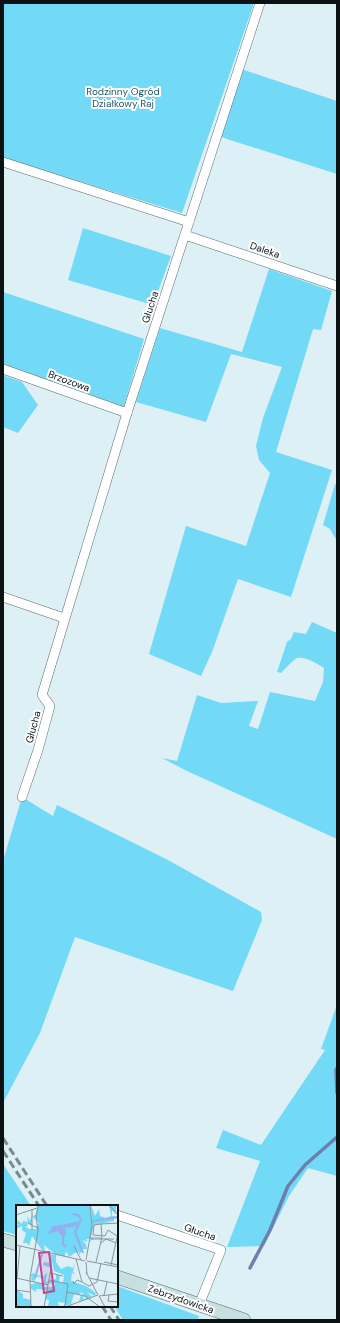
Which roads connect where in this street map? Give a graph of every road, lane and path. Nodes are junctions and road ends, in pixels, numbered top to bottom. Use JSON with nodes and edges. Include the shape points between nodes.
{"nodes":[{"id":1,"x":260,"y":3,"type":"edge"},
{"id":2,"x":3,"y":162,"type":"edge"},
{"id":3,"x":189,"y":222,"type":"junction"},
{"id":4,"x":185,"y":235,"type":"junction"},
{"id":5,"x":337,"y":286,"type":"edge"},
{"id":6,"x":3,"y":369,"type":"edge"},
{"id":7,"x":127,"y":413,"type":"junction"},
{"id":8,"x":3,"y":597,"type":"edge"},
{"id":9,"x":64,"y":618,"type":"junction"},
{"id":10,"x":22,"y":797,"type":"dead end"},
{"id":11,"x":118,"y":1215,"type":"edge"},
{"id":12,"x":3,"y":1240,"type":"edge"},
{"id":13,"x":16,"y":1244,"type":"edge"},
{"id":14,"x":118,"y":1277,"type":"edge"},
{"id":15,"x":199,"y":1305,"type":"junction"},
{"id":16,"x":244,"y":1320,"type":"edge"}],
"edges":[{"from":1,"to":3,"type":"street","name":"Głucha"},
{"from":2,"to":3,"type":"street"},
{"from":3,"to":4,"type":"street","name":"Głucha"},
{"from":4,"to":5,"type":"street","name":"Daleka"},
{"from":4,"to":7,"type":"street","name":"Głucha"},
{"from":6,"to":7,"type":"street","name":"Brzozowa"},
{"from":7,"to":9,"type":"street","name":"Głucha"},
{"from":8,"to":9,"type":"street"},
{"from":9,"to":10,"type":"street","name":"Głucha","via":[[42,695],[50,706]]},
{"from":11,"to":15,"type":"street","name":"Głucha","via":[[221,1250]]},
{"from":12,"to":13,"type":"street"},
{"from":14,"to":15,"type":"street","name":"Zebrzydowicka"},
{"from":15,"to":16,"type":"street","name":"Zebrzydowicka"}]}
